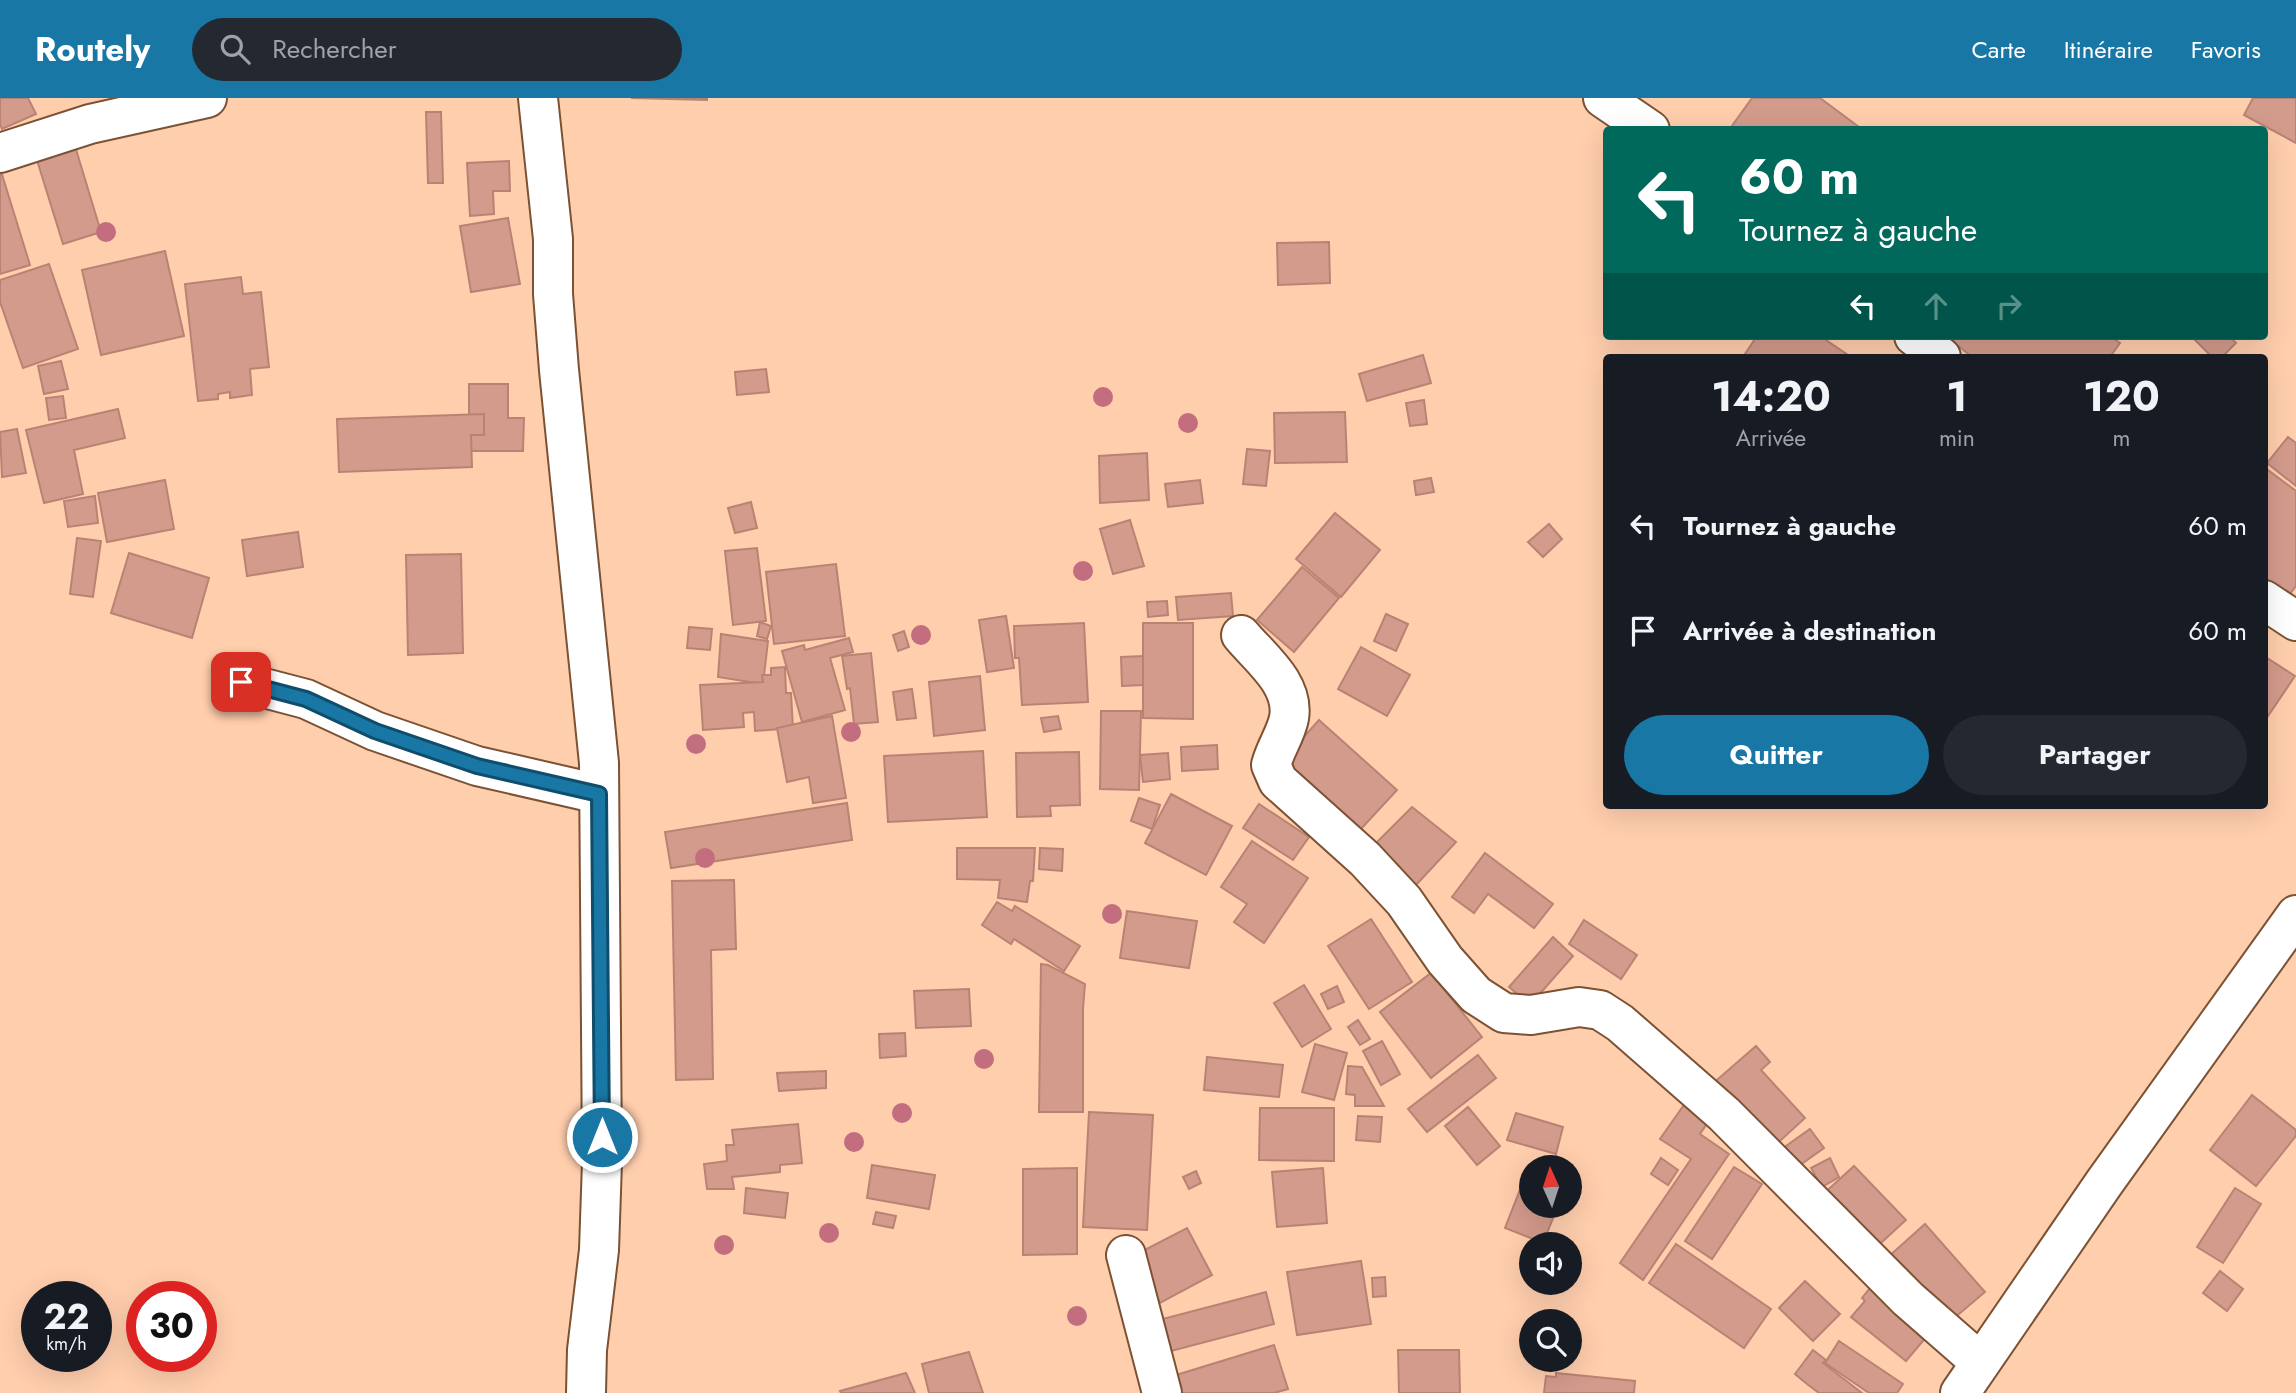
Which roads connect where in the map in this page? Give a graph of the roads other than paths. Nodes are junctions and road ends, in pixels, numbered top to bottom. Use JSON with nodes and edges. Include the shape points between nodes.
{"nodes":[{"id":1,"x":207,"y":98,"type":"edge"},
{"id":2,"x":538,"y":98,"type":"edge"},
{"id":3,"x":1603,"y":98,"type":"edge"},
{"id":4,"x":1644,"y":126,"type":"edge"},
{"id":5,"x":0,"y":153,"type":"edge"},
{"id":6,"x":1919,"y":340,"type":"edge"},
{"id":7,"x":1937,"y":354,"type":"edge"},
{"id":8,"x":2268,"y":603,"type":"edge"},
{"id":9,"x":2296,"y":621,"type":"edge"},
{"id":10,"x":1241,"y":635,"type":"dead end"},
{"id":11,"x":241,"y":682,"type":"dead end"},
{"id":12,"x":599,"y":794,"type":"junction"},
{"id":13,"x":2296,"y":915,"type":"edge"},
{"id":14,"x":1126,"y":1255,"type":"dead end"},
{"id":15,"x":1980,"y":1362,"type":"junction"},
{"id":16,"x":586,"y":1393,"type":"edge"},
{"id":17,"x":1162,"y":1393,"type":"edge"},
{"id":18,"x":1960,"y":1393,"type":"edge"}],
"edges":[{"from":1,"to":5,"type":"street","via":[[90,124]]},
{"from":2,"to":12,"type":"street"},
{"from":3,"to":4,"type":"street"},
{"from":6,"to":7,"type":"street"},
{"from":8,"to":9,"type":"street"},
{"from":10,"to":15,"type":"street","via":[[1285,687],[1289,718],[1271,765],[1278,781],[1365,859],[1476,995],[1504,1013],[1531,1015],[1579,1007],[1600,1010],[1620,1023],[1724,1114],[1908,1299]]},
{"from":11,"to":12,"type":"street","via":[[306,699],[375,731],[477,766]]},
{"from":12,"to":16,"type":"street","via":[[602,1162]]},
{"from":13,"to":15,"type":"street"},
{"from":14,"to":17,"type":"street"},
{"from":15,"to":18,"type":"street"}]}
